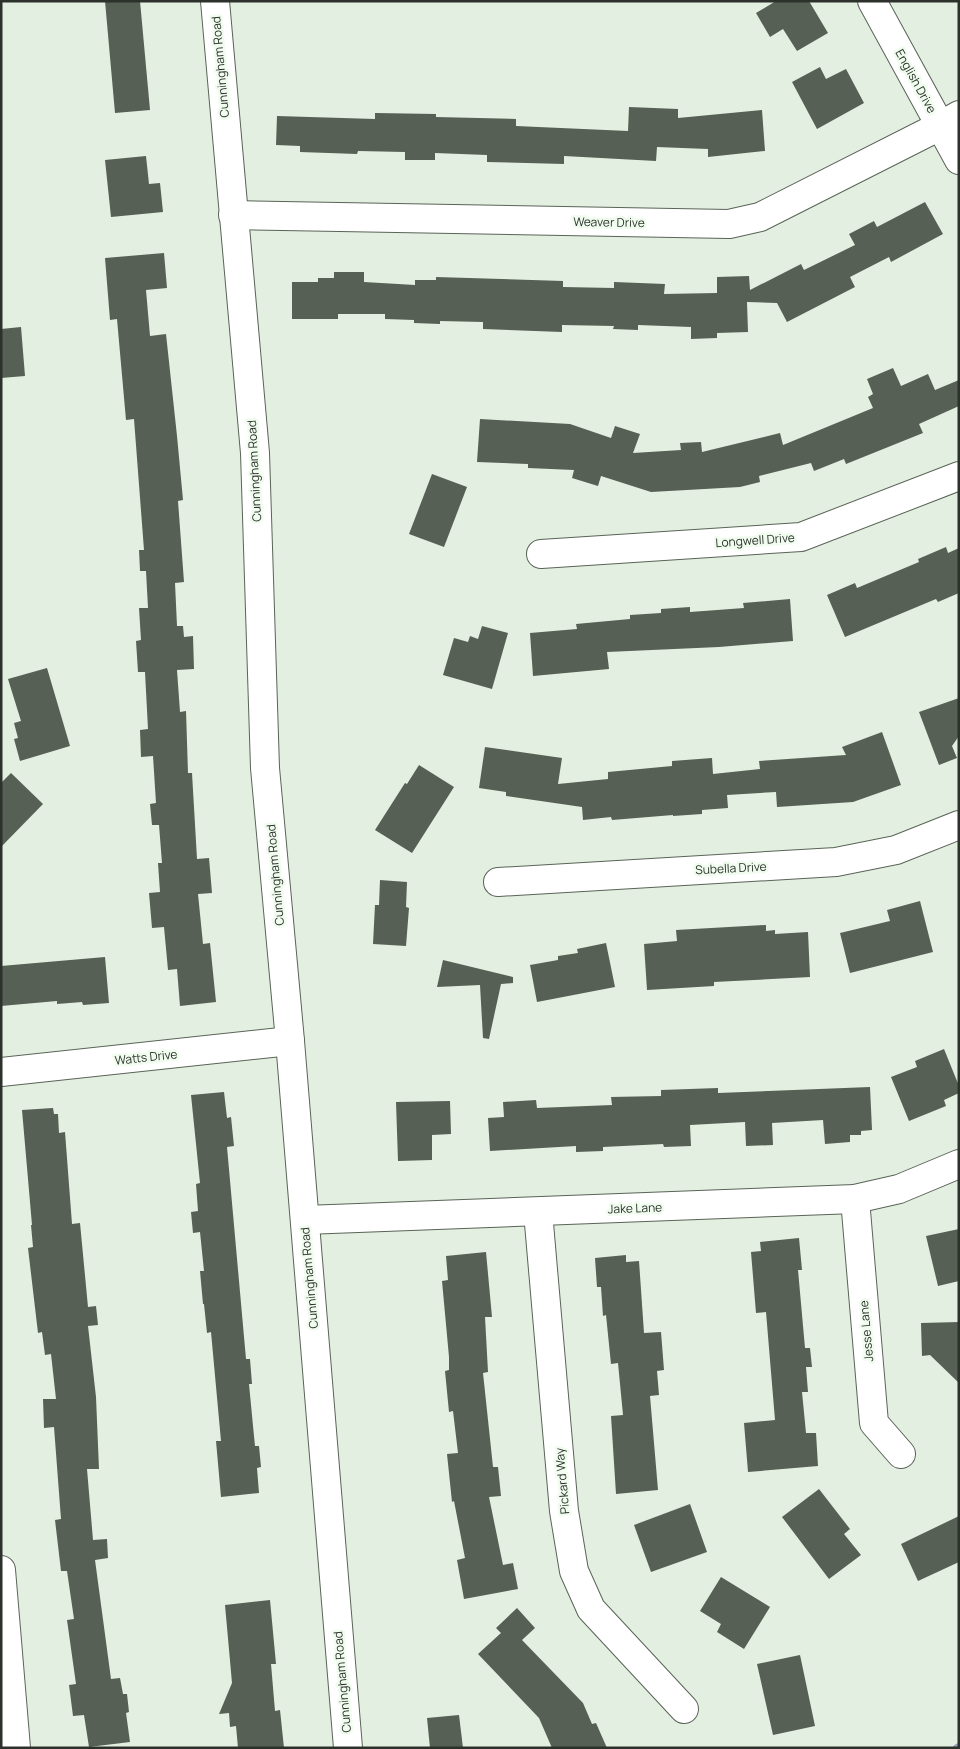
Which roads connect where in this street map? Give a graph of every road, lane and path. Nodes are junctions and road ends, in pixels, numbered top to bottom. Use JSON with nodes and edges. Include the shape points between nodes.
{"nodes":[{"id":1,"x":214,"y":1,"type":"edge"},
{"id":2,"x":872,"y":1,"type":"edge"},
{"id":3,"x":950,"y":120,"type":"edge"},
{"id":4,"x":959,"y":160,"type":"edge"},
{"id":5,"x":233,"y":215,"type":"junction"},
{"id":6,"x":959,"y":476,"type":"edge"},
{"id":7,"x":541,"y":554,"type":"dead end"},
{"id":8,"x":959,"y":826,"type":"edge"},
{"id":9,"x":498,"y":882,"type":"dead end"},
{"id":10,"x":290,"y":1041,"type":"junction"},
{"id":11,"x":1,"y":1072,"type":"edge"},
{"id":12,"x":959,"y":1164,"type":"edge"},
{"id":13,"x":855,"y":1199,"type":"junction"},
{"id":14,"x":538,"y":1212,"type":"junction"},
{"id":15,"x":305,"y":1220,"type":"junction"},
{"id":16,"x":901,"y":1454,"type":"dead end"},
{"id":17,"x":1,"y":1570,"type":"edge"},
{"id":18,"x":684,"y":1709,"type":"dead end"},
{"id":19,"x":11,"y":1734,"type":"edge"},
{"id":20,"x":348,"y":1748,"type":"edge"}],
"edges":[{"from":1,"to":5,"type":"street","name":"Cunningham Road"},
{"from":2,"to":3,"type":"street","name":"English Drive"},
{"from":3,"to":4,"type":"street","name":"English Drive"},
{"from":3,"to":5,"type":"street","name":"Weaver Drive","via":[[760,217],[729,224]]},
{"from":5,"to":10,"type":"street","name":"Cunningham Road","via":[[254,453],[265,768]]},
{"from":6,"to":7,"type":"street","name":"Longwell Drive","via":[[801,537]]},
{"from":8,"to":9,"type":"street","name":"Subella Drive","via":[[896,850],[836,862]]},
{"from":10,"to":11,"type":"street","name":"Watts Drive"},
{"from":10,"to":15,"type":"street","name":"Cunningham Road"},
{"from":12,"to":13,"type":"street","name":"Jake Lane","via":[[899,1189]]},
{"from":13,"to":14,"type":"street","name":"Jake Lane"},
{"from":13,"to":16,"type":"street","name":"Jesse Lane","via":[[874,1423]]},
{"from":14,"to":15,"type":"street","name":"Jake Lane"},
{"from":14,"to":18,"type":"street","name":"Pickard Way","via":[[564,1511],[574,1571],[591,1609]]},
{"from":15,"to":20,"type":"street","name":"Cunningham Road"},
{"from":17,"to":19,"type":"street"}]}
